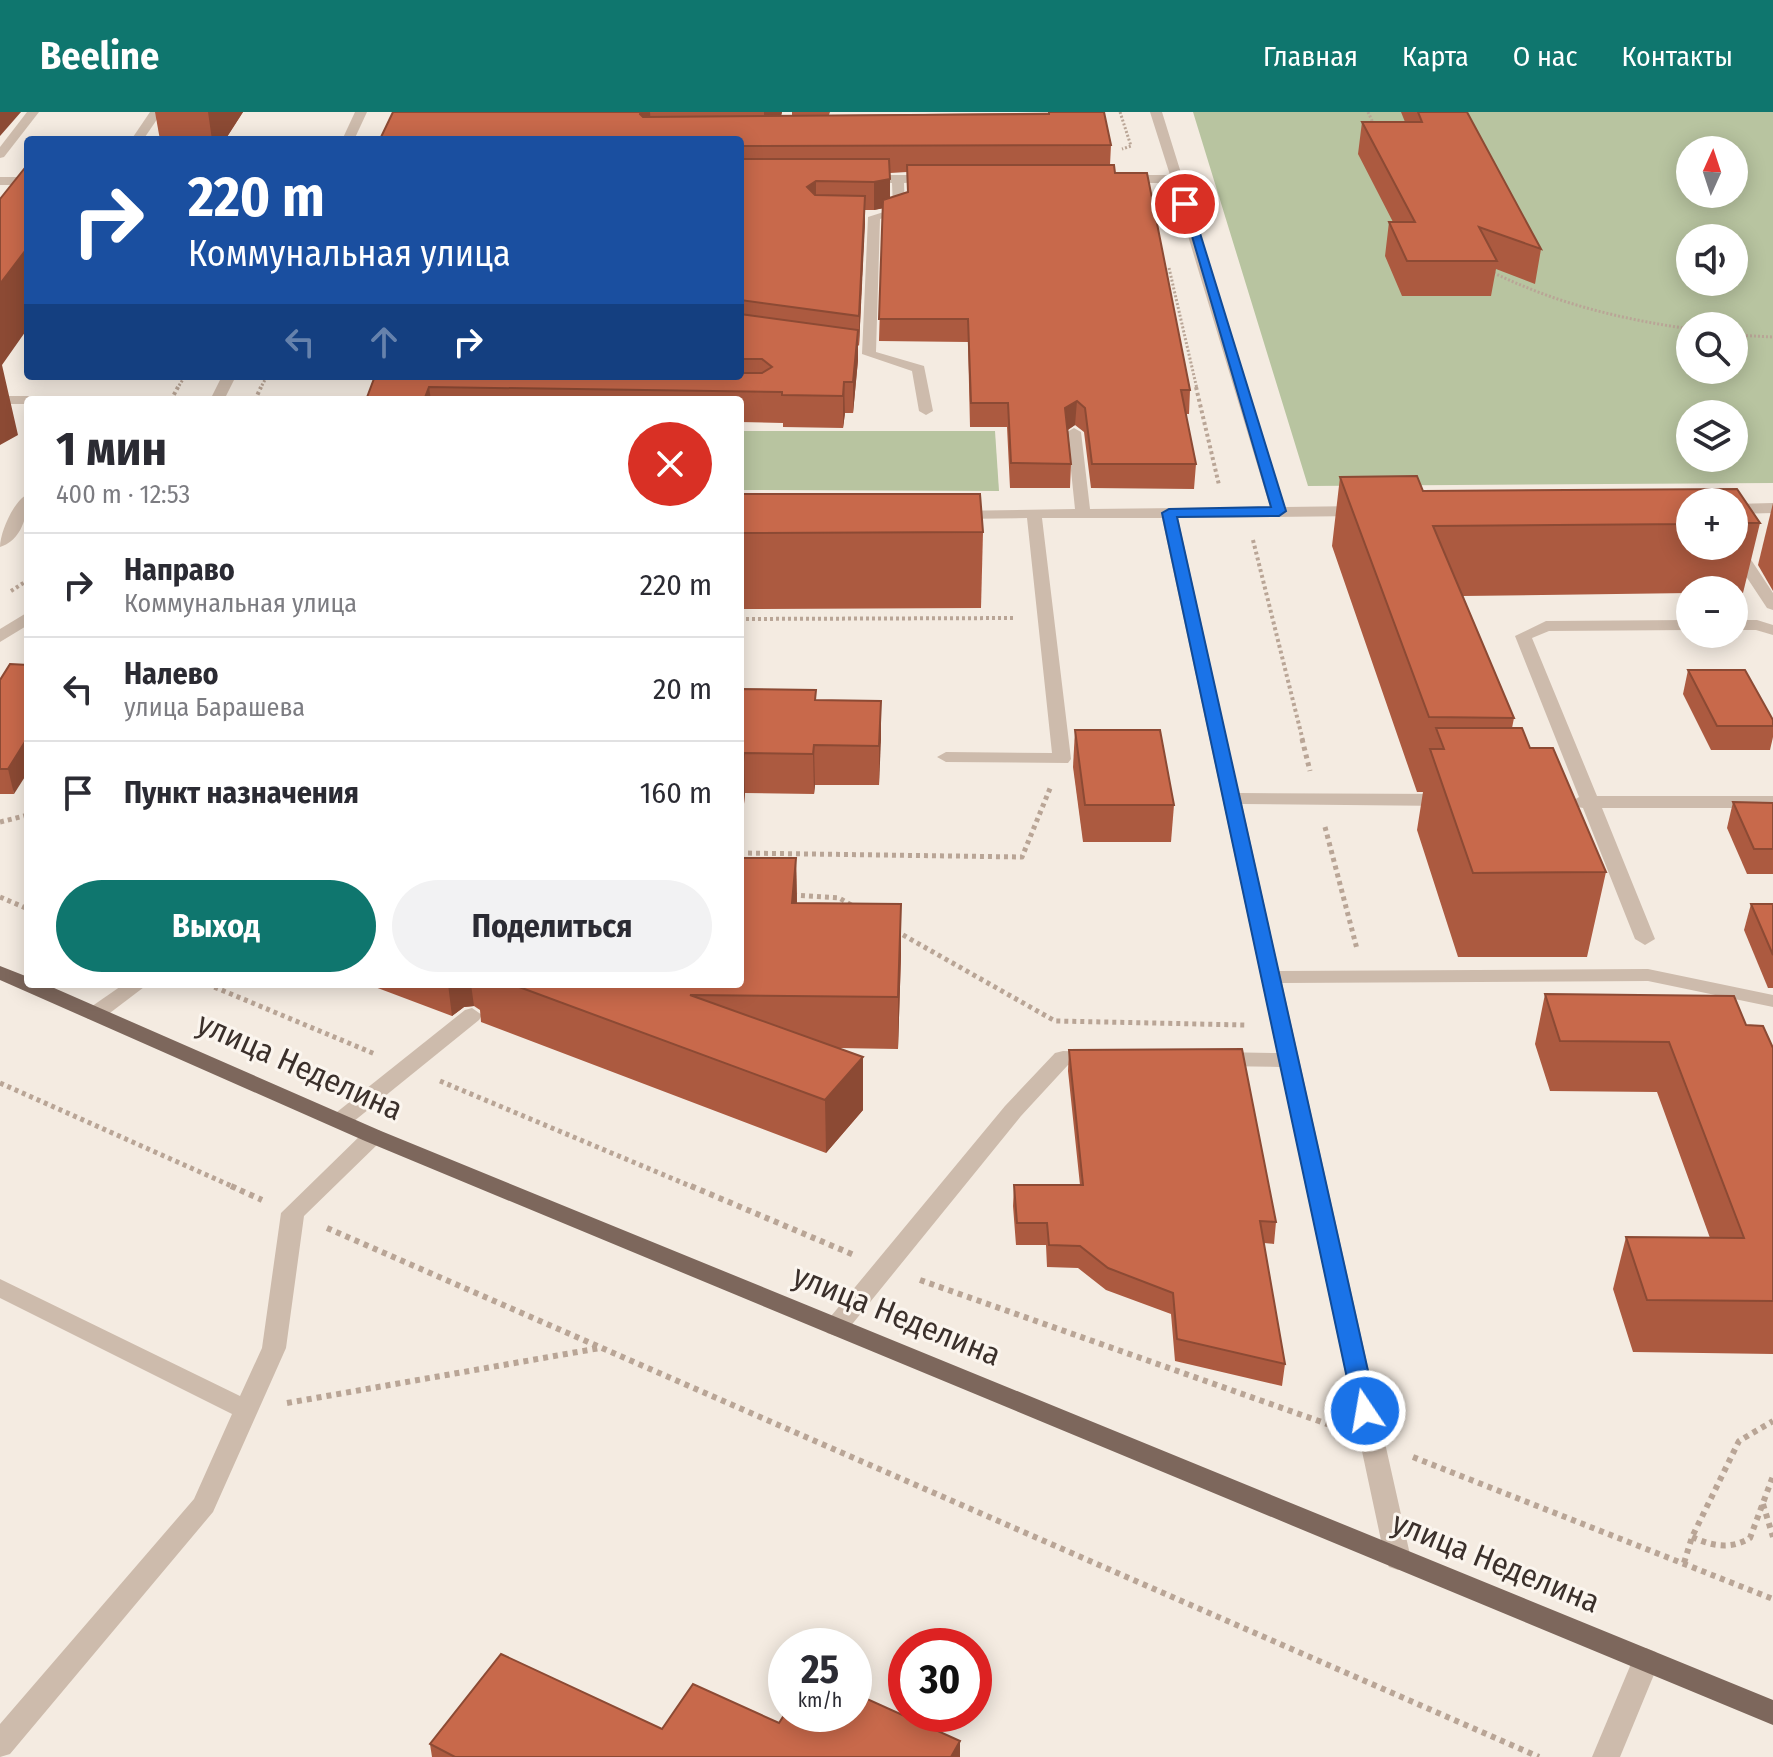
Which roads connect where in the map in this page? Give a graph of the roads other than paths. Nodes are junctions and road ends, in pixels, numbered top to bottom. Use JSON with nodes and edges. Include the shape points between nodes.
{"nodes":[{"id":1,"x":33,"y":112,"type":"edge"},
{"id":2,"x":156,"y":112,"type":"edge"},
{"id":3,"x":361,"y":112,"type":"edge"},
{"id":4,"x":1156,"y":112,"type":"edge"},
{"id":5,"x":0,"y":128,"type":"edge"},
{"id":6,"x":21,"y":128,"type":"junction"},
{"id":7,"x":140,"y":136,"type":"edge"},
{"id":8,"x":350,"y":136,"type":"edge"},
{"id":9,"x":0,"y":155,"type":"edge"},
{"id":10,"x":851,"y":179,"type":"edge"},
{"id":11,"x":898,"y":179,"type":"junction"},
{"id":12,"x":945,"y":179,"type":"edge"},
{"id":13,"x":1115,"y":179,"type":"edge"},
{"id":14,"x":1177,"y":179,"type":"junction"},
{"id":15,"x":0,"y":181,"type":"edge"},
{"id":16,"x":24,"y":181,"type":"edge"},
{"id":17,"x":854,"y":352,"type":"edge"},
{"id":18,"x":869,"y":354,"type":"junction"},
{"id":19,"x":0,"y":400,"type":"edge"},
{"id":20,"x":24,"y":400,"type":"edge"},
{"id":21,"x":926,"y":411,"type":"dead end"},
{"id":22,"x":1074,"y":432,"type":"dead end"},
{"id":23,"x":24,"y":506,"type":"edge"},
{"id":24,"x":1773,"y":508,"type":"edge"},
{"id":25,"x":1748,"y":509,"type":"edge"},
{"id":26,"x":1279,"y":511,"type":"junction"},
{"id":27,"x":1381,"y":511,"type":"edge"},
{"id":28,"x":1169,"y":513,"type":"junction"},
{"id":29,"x":941,"y":514,"type":"edge"},
{"id":30,"x":1034,"y":514,"type":"junction"},
{"id":31,"x":1083,"y":514,"type":"junction"},
{"id":32,"x":0,"y":542,"type":"edge"},
{"id":33,"x":1743,"y":560,"type":"edge"},
{"id":34,"x":1773,"y":605,"type":"edge"},
{"id":35,"x":24,"y":620,"type":"edge"},
{"id":36,"x":1676,"y":625,"type":"edge"},
{"id":37,"x":1748,"y":625,"type":"edge"},
{"id":38,"x":1773,"y":630,"type":"edge"},
{"id":39,"x":0,"y":637,"type":"edge"},
{"id":40,"x":946,"y":757,"type":"dead end"},
{"id":41,"x":1232,"y":798,"type":"junction"},
{"id":42,"x":1469,"y":801,"type":"edge"},
{"id":43,"x":1560,"y":801,"type":"edge"},
{"id":44,"x":1590,"y":802,"type":"junction"},
{"id":45,"x":1773,"y":802,"type":"edge"},
{"id":46,"x":1645,"y":939,"type":"dead end"},
{"id":47,"x":0,"y":972,"type":"edge"},
{"id":48,"x":1270,"y":977,"type":"junction"},
{"id":49,"x":24,"y":983,"type":"edge"},
{"id":50,"x":36,"y":988,"type":"edge"},
{"id":51,"x":132,"y":988,"type":"edge"},
{"id":52,"x":1773,"y":1001,"type":"edge"},
{"id":53,"x":95,"y":1014,"type":"junction"},
{"id":54,"x":472,"y":1015,"type":"dead end"},
{"id":55,"x":1108,"y":1059,"type":"edge"},
{"id":56,"x":1198,"y":1059,"type":"edge"},
{"id":57,"x":1289,"y":1060,"type":"junction"},
{"id":58,"x":340,"y":1121,"type":"junction"},
{"id":59,"x":373,"y":1136,"type":"junction"},
{"id":60,"x":0,"y":1288,"type":"edge"},
{"id":61,"x":836,"y":1327,"type":"junction"},
{"id":62,"x":246,"y":1410,"type":"junction"},
{"id":63,"x":1398,"y":1559,"type":"junction"},
{"id":64,"x":1646,"y":1660,"type":"junction"},
{"id":65,"x":1773,"y":1713,"type":"edge"},
{"id":66,"x":0,"y":1745,"type":"edge"},
{"id":67,"x":1606,"y":1757,"type":"edge"}],
"edges":[{"from":1,"to":6,"type":"street"},
{"from":2,"to":7,"type":"street"},
{"from":3,"to":8,"type":"street"},
{"from":4,"to":14,"type":"street"},
{"from":5,"to":6,"type":"street"},
{"from":6,"to":9,"type":"street"},
{"from":10,"to":11,"type":"street"},
{"from":11,"to":12,"type":"street"},
{"from":11,"to":18,"type":"street","via":[[899,211],[867,217]]},
{"from":13,"to":14,"type":"street"},
{"from":14,"to":26,"type":"street"},
{"from":15,"to":16,"type":"street"},
{"from":17,"to":18,"type":"street"},
{"from":18,"to":21,"type":"street","via":[[919,369]]},
{"from":19,"to":20,"type":"street"},
{"from":22,"to":31,"type":"street"},
{"from":23,"to":32,"type":"street"},
{"from":24,"to":25,"type":"street"},
{"from":26,"to":27,"type":"street"},
{"from":26,"to":28,"type":"street"},
{"from":28,"to":31,"type":"street"},
{"from":28,"to":41,"type":"street"},
{"from":29,"to":30,"type":"street"},
{"from":30,"to":31,"type":"street"},
{"from":30,"to":40,"type":"street","via":[[1062,759]]},
{"from":33,"to":34,"type":"street"},
{"from":35,"to":39,"type":"street"},
{"from":36,"to":44,"type":"street","via":[[1546,626],[1523,636]]},
{"from":37,"to":38,"type":"street"},
{"from":41,"to":42,"type":"street"},
{"from":41,"to":48,"type":"street"},
{"from":43,"to":44,"type":"street"},
{"from":44,"to":45,"type":"street"},
{"from":44,"to":46,"type":"street"},
{"from":47,"to":49,"type":"main road","name":"улица Неделина"},
{"from":48,"to":52,"type":"street","via":[[1648,975]]},
{"from":48,"to":57,"type":"street"},
{"from":50,"to":53,"type":"main road","name":"улица Неделина"},
{"from":51,"to":53,"type":"street"},
{"from":53,"to":58,"type":"main road","name":"улица Неделина"},
{"from":54,"to":58,"type":"street"},
{"from":55,"to":61,"type":"street","via":[[1063,1058],[1013,1111]]},
{"from":56,"to":57,"type":"street"},
{"from":57,"to":63,"type":"street"},
{"from":58,"to":59,"type":"main road","name":"улица Неделина"},
{"from":59,"to":61,"type":"main road","name":"улица Неделина"},
{"from":59,"to":62,"type":"street","via":[[293,1213],[274,1348]]},
{"from":60,"to":62,"type":"street"},
{"from":61,"to":63,"type":"main road","name":"улица Неделина"},
{"from":62,"to":66,"type":"street","via":[[204,1505]]},
{"from":63,"to":64,"type":"main road","name":"улица Неделина"},
{"from":64,"to":65,"type":"main road","name":"улица Неделина"},
{"from":64,"to":67,"type":"street"}]}
